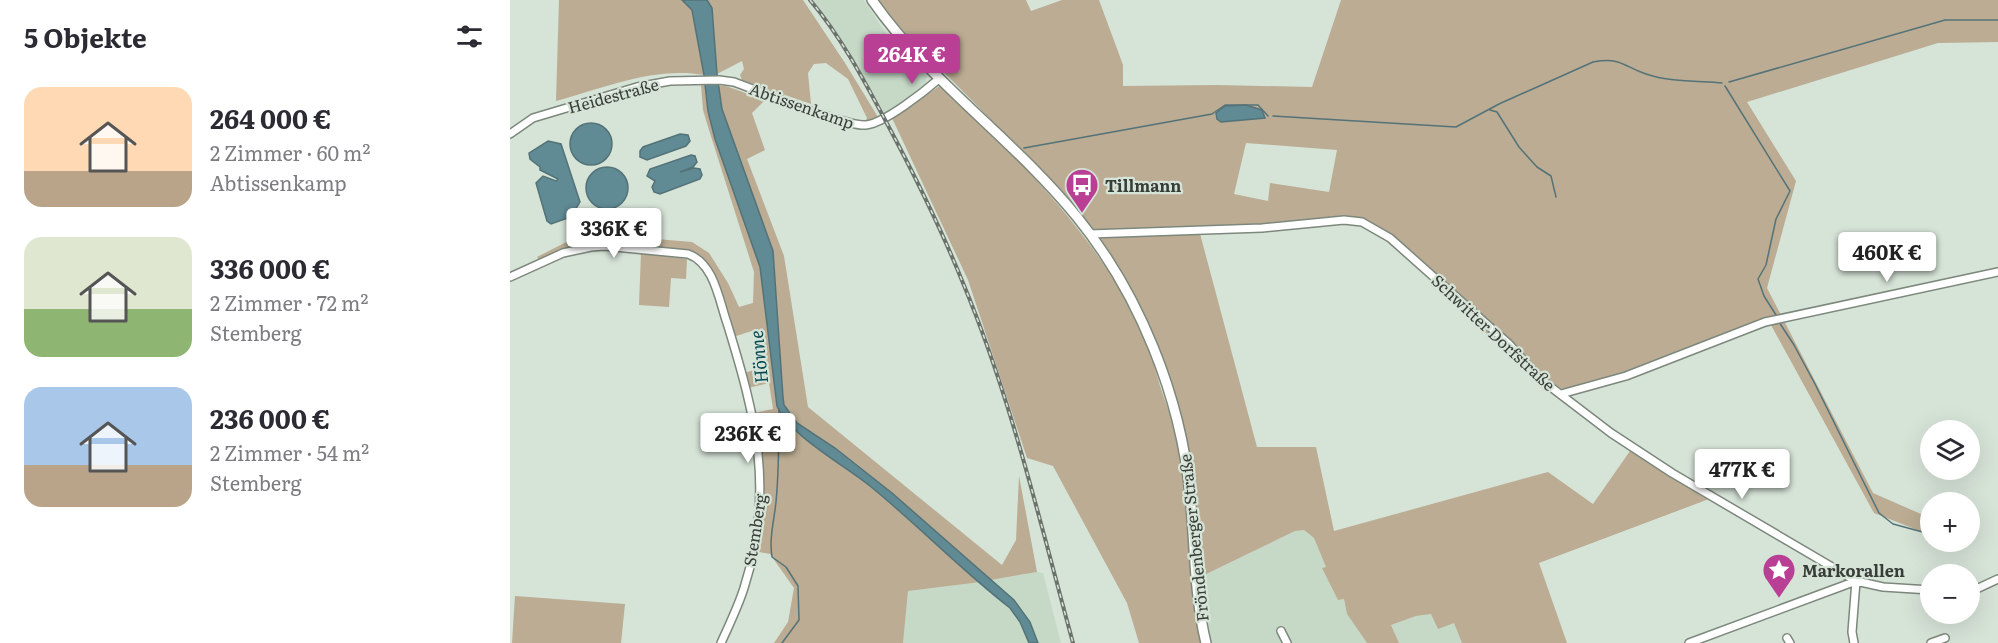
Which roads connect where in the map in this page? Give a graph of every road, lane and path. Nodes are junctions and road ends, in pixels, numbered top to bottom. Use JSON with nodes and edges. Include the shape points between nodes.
{"nodes":[{"id":1,"x":872,"y":0,"type":"edge"},
{"id":2,"x":940,"y":78,"type":"junction"},
{"id":3,"x":721,"y":80,"type":"joint"},
{"id":4,"x":510,"y":134,"type":"edge"},
{"id":5,"x":1090,"y":234,"type":"junction"},
{"id":6,"x":1998,"y":272,"type":"edge"},
{"id":7,"x":510,"y":277,"type":"edge"},
{"id":8,"x":1561,"y":394,"type":"junction"},
{"id":9,"x":1998,"y":579,"type":"edge"},
{"id":10,"x":1856,"y":581,"type":"junction"},
{"id":11,"x":1980,"y":587,"type":"edge"},
{"id":12,"x":1920,"y":589,"type":"edge"},
{"id":13,"x":1281,"y":631,"type":"dead end"},
{"id":14,"x":1945,"y":638,"type":"dead end"},
{"id":15,"x":1707,"y":640,"type":"edge"},
{"id":16,"x":721,"y":643,"type":"edge"},
{"id":17,"x":1206,"y":643,"type":"edge"},
{"id":18,"x":1287,"y":643,"type":"edge"},
{"id":19,"x":1689,"y":643,"type":"edge"},
{"id":20,"x":1854,"y":643,"type":"edge"},
{"id":21,"x":1931,"y":643,"type":"edge"}],
"edges":[{"from":1,"to":2,"type":"main road","name":"Fröndenberger Straße","via":[[894,30]]},
{"from":2,"to":3,"type":"street","name":"Abtissenkamp","via":[[919,96],[868,125]]},
{"from":2,"to":5,"type":"main road","name":"Fröndenberger Straße","via":[[1048,184]]},
{"from":3,"to":4,"type":"street","name":"Heidestraße","via":[[670,81],[608,94],[533,118]]},
{"from":5,"to":8,"type":"street","name":"Schwitter Dorfstraße","via":[[1362,222],[1390,238],[1509,344],[1539,378]]},
{"from":5,"to":17,"type":"main road","name":"Fröndenberger Straße","via":[[1147,334],[1172,406],[1190,493],[1198,605]]},
{"from":6,"to":8,"type":"street","via":[[1777,319],[1626,376]]},
{"from":7,"to":16,"type":"street","name":"Stemberg","via":[[563,253],[604,246],[688,254],[704,264],[715,286],[747,387],[761,476],[760,512],[744,588]]},
{"from":8,"to":10,"type":"street","name":"Schwitter Dorfstraße","via":[[1652,460]]},
{"from":9,"to":11,"type":"street"},
{"from":10,"to":12,"type":"street","name":"Schwitter Dorfstraße"},
{"from":10,"to":15,"type":"street"},
{"from":10,"to":20,"type":"street"},
{"from":13,"to":18,"type":"street"},
{"from":14,"to":21,"type":"street"},
{"from":15,"to":19,"type":"street"}]}
